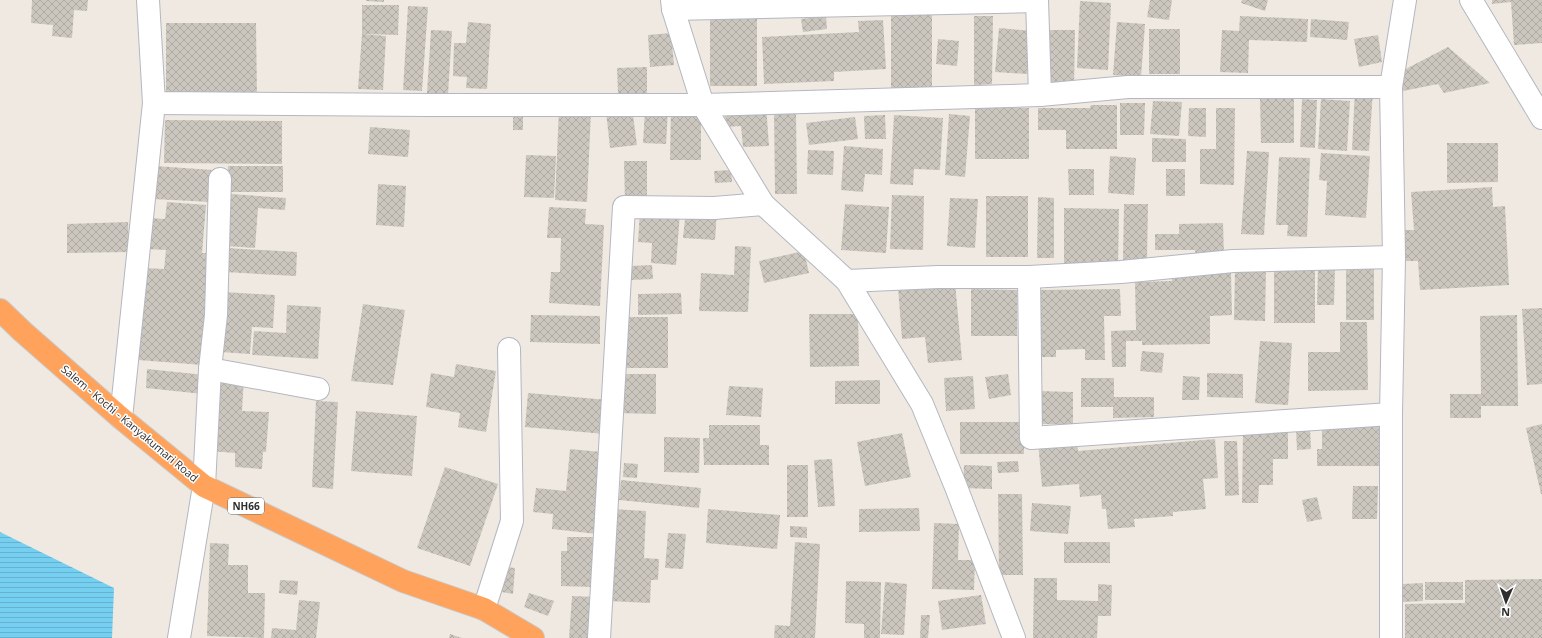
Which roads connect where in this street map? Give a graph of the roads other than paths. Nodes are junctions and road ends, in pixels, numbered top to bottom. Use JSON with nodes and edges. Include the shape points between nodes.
{"nodes":[{"id":1,"x":148,"y":0,"type":"edge"},
{"id":2,"x":1405,"y":0,"type":"edge"},
{"id":3,"x":1471,"y":0,"type":"edge"},
{"id":4,"x":1037,"y":1,"type":"edge"},
{"id":5,"x":672,"y":4,"type":"edge"},
{"id":6,"x":1391,"y":87,"type":"junction"},
{"id":7,"x":1040,"y":95,"type":"junction"},
{"id":8,"x":154,"y":102,"type":"junction"},
{"id":9,"x":703,"y":105,"type":"junction"},
{"id":10,"x":1542,"y":118,"type":"edge"},
{"id":11,"x":220,"y":179,"type":"dead end"},
{"id":12,"x":763,"y":204,"type":"junction"},
{"id":13,"x":1394,"y":257,"type":"junction"},
{"id":14,"x":1030,"y":277,"type":"junction"},
{"id":15,"x":847,"y":280,"type":"junction"},
{"id":16,"x":0,"y":310,"type":"edge"},
{"id":17,"x":509,"y":349,"type":"dead end"},
{"id":18,"x":210,"y":368,"type":"junction"},
{"id":19,"x":318,"y":389,"type":"dead end"},
{"id":20,"x":1391,"y":414,"type":"junction"},
{"id":21,"x":121,"y":418,"type":"junction"},
{"id":22,"x":204,"y":486,"type":"junction"},
{"id":23,"x":484,"y":608,"type":"junction"},
{"id":24,"x":179,"y":638,"type":"edge"},
{"id":25,"x":533,"y":638,"type":"edge"},
{"id":26,"x":599,"y":638,"type":"edge"},
{"id":27,"x":1014,"y":638,"type":"edge"},
{"id":28,"x":1391,"y":638,"type":"edge"}],
"edges":[{"from":1,"to":8,"type":"street"},
{"from":2,"to":6,"type":"street"},
{"from":3,"to":10,"type":"street"},
{"from":4,"to":5,"type":"street"},
{"from":4,"to":7,"type":"street"},
{"from":5,"to":9,"type":"street"},
{"from":6,"to":7,"type":"street","via":[[1128,87]]},
{"from":6,"to":13,"type":"street"},
{"from":7,"to":9,"type":"street"},
{"from":8,"to":9,"type":"street"},
{"from":8,"to":21,"type":"street"},
{"from":9,"to":12,"type":"street"},
{"from":11,"to":18,"type":"street","via":[[216,315]]},
{"from":12,"to":15,"type":"street"},
{"from":12,"to":26,"type":"street","via":[[714,208],[624,207]]},
{"from":13,"to":14,"type":"street","via":[[1233,261],[1121,272]]},
{"from":13,"to":20,"type":"street"},
{"from":14,"to":15,"type":"street","via":[[938,276]]},
{"from":14,"to":20,"type":"street","via":[[1031,438]]},
{"from":15,"to":27,"type":"street","via":[[922,404]]},
{"from":16,"to":21,"type":"highway","name":"Salem - Kochi - Kanyakumari Road","number":"NH66"},
{"from":17,"to":23,"type":"street","via":[[512,521]]},
{"from":18,"to":19,"type":"street"},
{"from":18,"to":22,"type":"street"},
{"from":20,"to":28,"type":"street"},
{"from":21,"to":22,"type":"highway","name":"Salem - Kochi - Kanyakumari Road","number":"NH66"},
{"from":22,"to":23,"type":"highway","name":"Salem - Kochi - Kanyakumari Road","number":"NH66","via":[[403,581]]},
{"from":22,"to":24,"type":"street"},
{"from":23,"to":25,"type":"highway","name":"Salem - Kochi - Kanyakumari Road","number":"NH66"}]}
